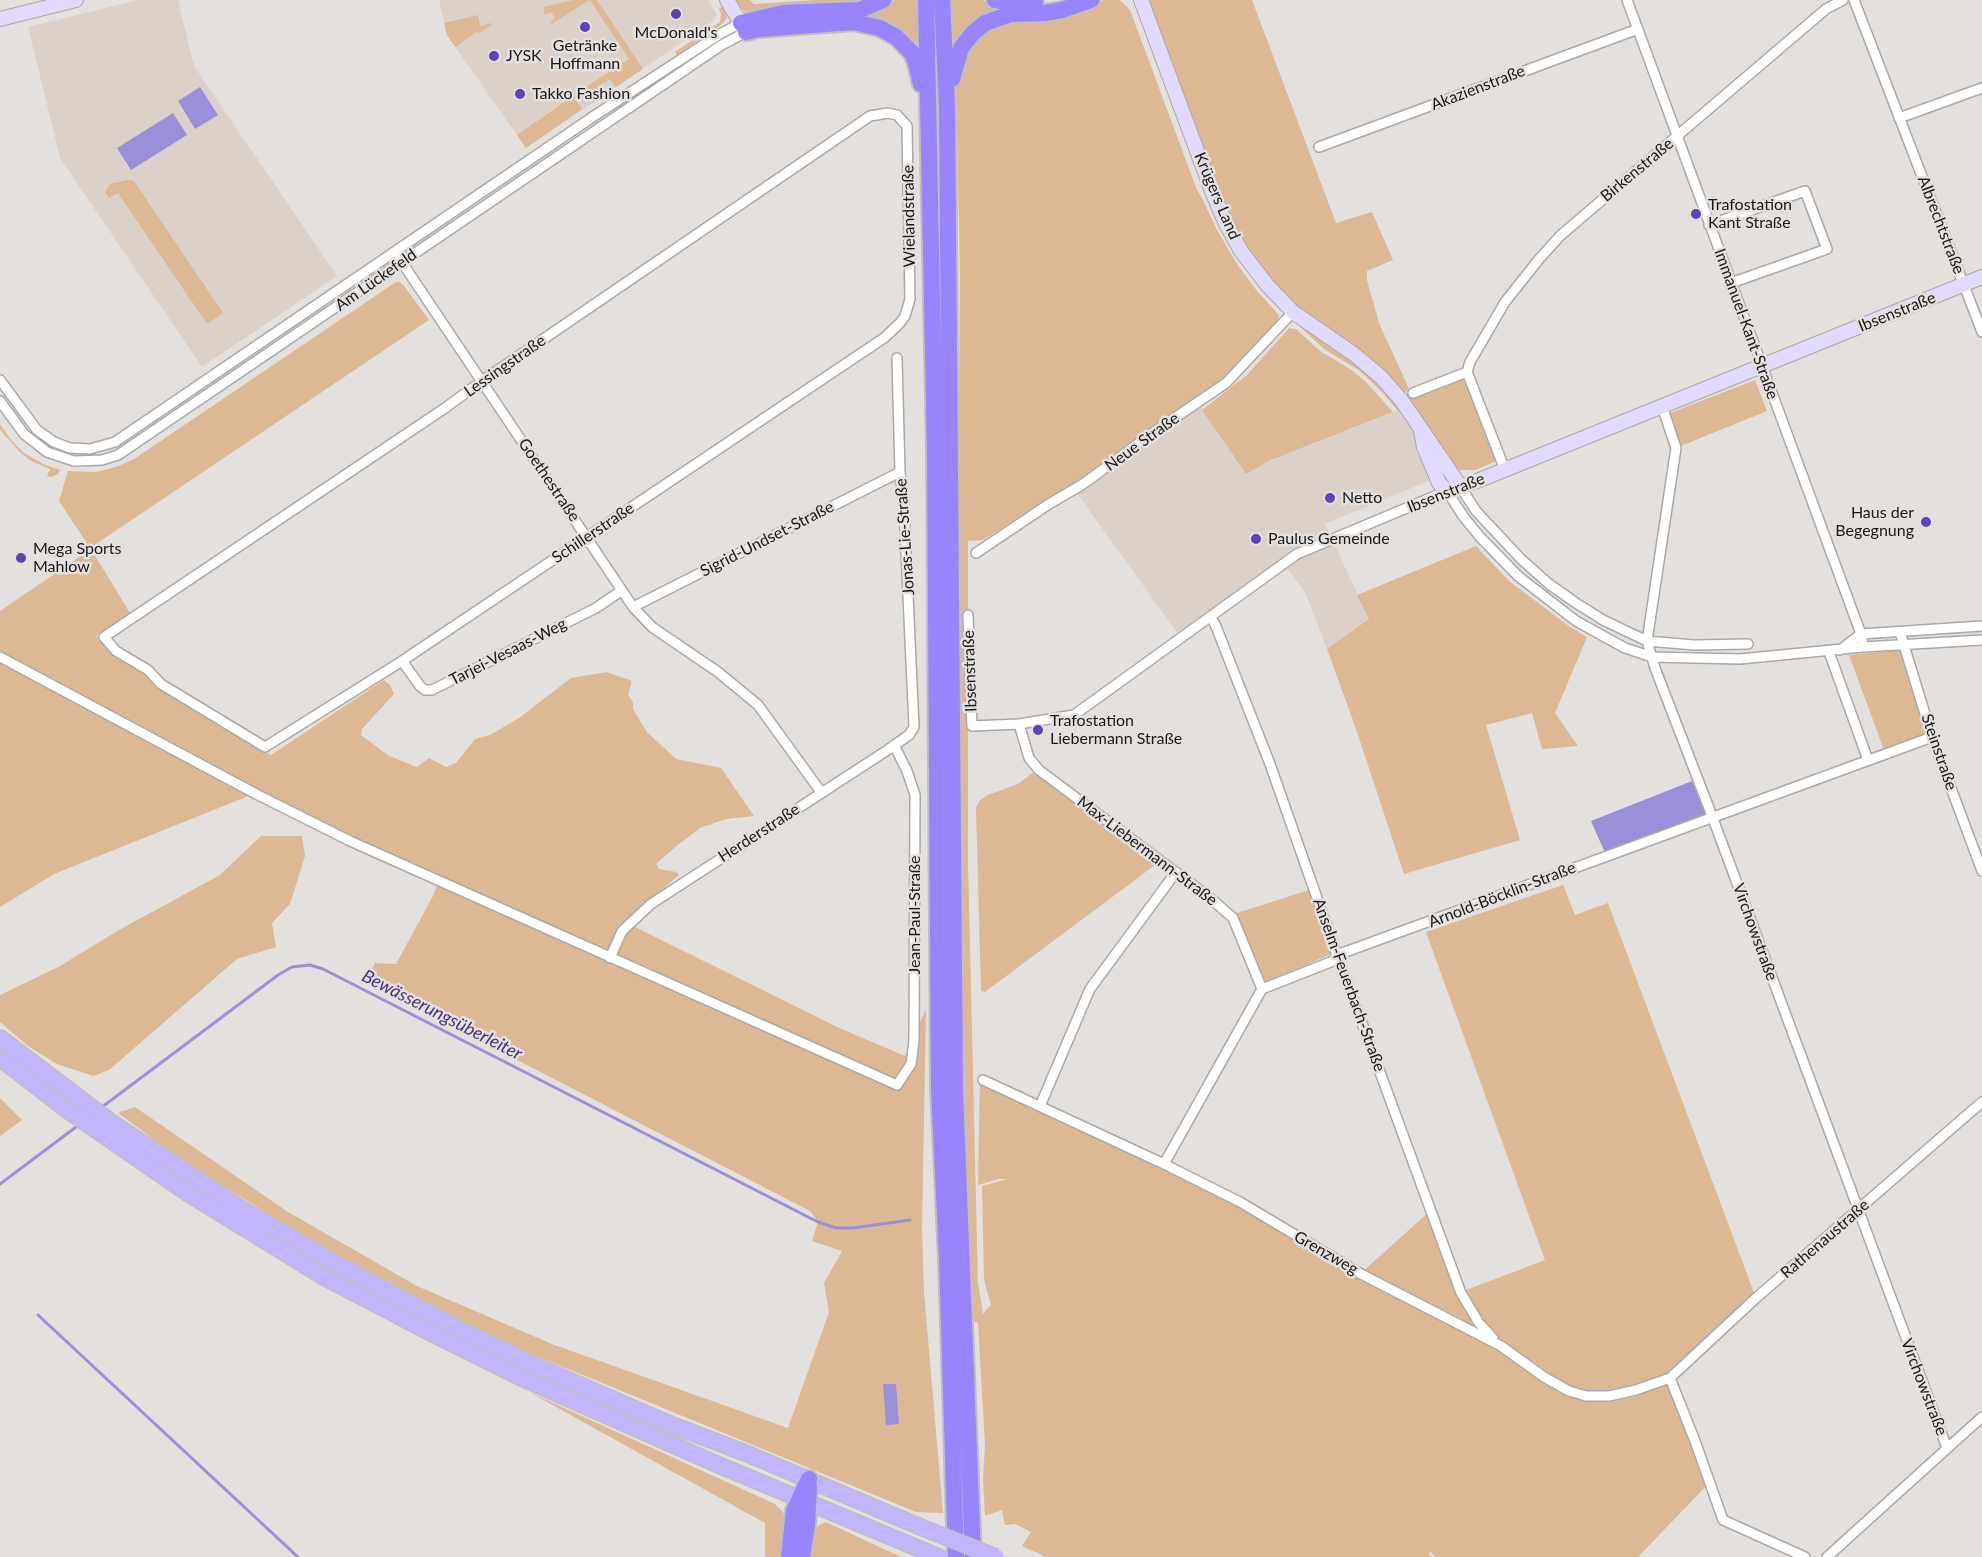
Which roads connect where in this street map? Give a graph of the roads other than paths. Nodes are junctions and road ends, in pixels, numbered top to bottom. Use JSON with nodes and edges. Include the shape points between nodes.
{"nodes":[{"id":1,"x":75,"y":0,"type":"edge"},
{"id":2,"x":728,"y":0,"type":"edge"},
{"id":3,"x":883,"y":0,"type":"edge"},
{"id":4,"x":926,"y":0,"type":"edge"},
{"id":5,"x":942,"y":0,"type":"edge"},
{"id":6,"x":995,"y":0,"type":"edge"},
{"id":7,"x":1057,"y":0,"type":"edge"},
{"id":8,"x":1091,"y":0,"type":"edge"},
{"id":9,"x":1141,"y":0,"type":"edge"},
{"id":10,"x":1627,"y":0,"type":"edge"},
{"id":11,"x":1844,"y":0,"type":"edge"},
{"id":12,"x":1854,"y":0,"type":"edge"},
{"id":13,"x":0,"y":19,"type":"edge"},
{"id":14,"x":743,"y":28,"type":"junction"},
{"id":15,"x":1638,"y":29,"type":"junction"},
{"id":16,"x":1982,"y":88,"type":"edge"},
{"id":17,"x":947,"y":106,"type":"junction"},
{"id":18,"x":1899,"y":118,"type":"junction"},
{"id":19,"x":907,"y":126,"type":"joint"},
{"id":20,"x":1677,"y":137,"type":"junction"},
{"id":21,"x":1319,"y":147,"type":"dead end"},
{"id":22,"x":930,"y":159,"type":"junction"},
{"id":23,"x":1709,"y":225,"type":"junction"},
{"id":24,"x":395,"y":252,"type":"junction"},
{"id":25,"x":402,"y":262,"type":"junction"},
{"id":26,"x":1982,"y":277,"type":"edge"},
{"id":27,"x":1731,"y":283,"type":"junction"},
{"id":28,"x":1964,"y":285,"type":"junction"},
{"id":29,"x":909,"y":306,"type":"joint"},
{"id":30,"x":1293,"y":312,"type":"junction"},
{"id":31,"x":1982,"y":332,"type":"edge"},
{"id":32,"x":897,"y":358,"type":"dead end"},
{"id":33,"x":1762,"y":365,"type":"junction"},
{"id":34,"x":1467,"y":372,"type":"junction"},
{"id":35,"x":0,"y":380,"type":"edge"},
{"id":36,"x":482,"y":381,"type":"junction"},
{"id":37,"x":1413,"y":393,"type":"dead end"},
{"id":38,"x":12,"y":398,"type":"junction"},
{"id":39,"x":1,"y":404,"type":"edge"},
{"id":40,"x":1662,"y":406,"type":"junction"},
{"id":41,"x":1421,"y":431,"type":"junction"},
{"id":42,"x":1505,"y":470,"type":"junction"},
{"id":43,"x":900,"y":472,"type":"junction"},
{"id":44,"x":1460,"y":486,"type":"junction"},
{"id":45,"x":1447,"y":491,"type":"junction"},
{"id":46,"x":587,"y":537,"type":"junction"},
{"id":47,"x":976,"y":553,"type":"dead end"},
{"id":48,"x":621,"y":591,"type":"junction"},
{"id":49,"x":633,"y":607,"type":"junction"},
{"id":50,"x":968,"y":615,"type":"dead end"},
{"id":51,"x":1210,"y":617,"type":"junction"},
{"id":52,"x":1982,"y":626,"type":"edge"},
{"id":53,"x":1900,"y":632,"type":"junction"},
{"id":54,"x":1861,"y":634,"type":"junction"},
{"id":55,"x":1982,"y":640,"type":"edge"},
{"id":56,"x":1647,"y":641,"type":"junction"},
{"id":57,"x":1748,"y":644,"type":"dead end"},
{"id":58,"x":1904,"y":645,"type":"junction"},
{"id":59,"x":1863,"y":647,"type":"junction"},
{"id":60,"x":1833,"y":651,"type":"junction"},
{"id":61,"x":0,"y":657,"type":"edge"},
{"id":62,"x":1652,"y":657,"type":"junction"},
{"id":63,"x":402,"y":661,"type":"junction"},
{"id":64,"x":915,"y":717,"type":"joint"},
{"id":65,"x":1019,"y":724,"type":"junction"},
{"id":66,"x":1932,"y":737,"type":"junction"},
{"id":67,"x":894,"y":744,"type":"junction"},
{"id":68,"x":265,"y":747,"type":"joint"},
{"id":69,"x":1868,"y":760,"type":"junction"},
{"id":70,"x":821,"y":792,"type":"junction"},
{"id":71,"x":1712,"y":816,"type":"junction"},
{"id":72,"x":1982,"y":871,"type":"edge"},
{"id":73,"x":1176,"y":872,"type":"junction"},
{"id":74,"x":1337,"y":955,"type":"junction"},
{"id":75,"x":610,"y":958,"type":"junction"},
{"id":76,"x":1262,"y":989,"type":"junction"},
{"id":77,"x":0,"y":1038,"type":"edge"},
{"id":78,"x":0,"y":1058,"type":"edge"},
{"id":79,"x":983,"y":1080,"type":"dead end"},
{"id":80,"x":1982,"y":1102,"type":"edge"},
{"id":81,"x":1040,"y":1106,"type":"junction"},
{"id":82,"x":106,"y":1128,"type":"junction"},
{"id":83,"x":1164,"y":1164,"type":"junction"},
{"id":84,"x":1858,"y":1212,"type":"junction"},
{"id":85,"x":1501,"y":1346,"type":"junction"},
{"id":86,"x":1670,"y":1378,"type":"junction"},
{"id":87,"x":1982,"y":1417,"type":"edge"},
{"id":88,"x":1947,"y":1448,"type":"junction"},
{"id":89,"x":809,"y":1479,"type":"junction"},
{"id":90,"x":803,"y":1500,"type":"junction"},
{"id":91,"x":789,"y":1557,"type":"edge"},
{"id":92,"x":802,"y":1557,"type":"edge"},
{"id":93,"x":939,"y":1557,"type":"edge"},
{"id":94,"x":956,"y":1557,"type":"edge"},
{"id":95,"x":973,"y":1557,"type":"edge"},
{"id":96,"x":996,"y":1557,"type":"edge"},
{"id":97,"x":1805,"y":1557,"type":"edge"},
{"id":98,"x":1827,"y":1557,"type":"edge"}],
"edges":[{"from":1,"to":13,"type":"street"},
{"from":2,"to":14,"type":"street"},
{"from":3,"to":14,"type":"highway","via":[[860,10],[783,13]]},
{"from":4,"to":22,"type":"highway"},
{"from":5,"to":17,"type":"highway"},
{"from":6,"to":7,"type":"highway"},
{"from":8,"to":17,"type":"highway","via":[[1062,10],[1011,14],[985,23],[961,48]]},
{"from":9,"to":30,"type":"street","name":"Krügers Land","via":[[1226,224],[1253,268]]},
{"from":10,"to":15,"type":"street","name":"Immanuel-Kant-Straße"},
{"from":11,"to":20,"type":"street","name":"Birkenstraße","via":[[1826,9]]},
{"from":12,"to":18,"type":"street","name":"Albrechtstraße"},
{"from":14,"to":22,"type":"highway","via":[[853,22],[880,28],[896,37],[912,54],[920,76]]},
{"from":14,"to":24,"type":"street","name":"Am Lückefeld","via":[[720,34]]},
{"from":14,"to":25,"type":"street","name":"Am Lückefeld"},
{"from":15,"to":20,"type":"street","name":"Immanuel-Kant-Straße"},
{"from":15,"to":21,"type":"street","name":"Akazienstraße"},
{"from":16,"to":18,"type":"street"},
{"from":17,"to":95,"type":"highway","via":[[955,1090]]},
{"from":18,"to":28,"type":"street","name":"Albrechtstraße"},
{"from":19,"to":29,"type":"street","name":"Wielandstraße"},
{"from":19,"to":36,"type":"street","name":"Lessingstraße","via":[[897,115],[870,116]]},
{"from":20,"to":23,"type":"street","name":"Immanuel-Kant-Straße"},
{"from":20,"to":34,"type":"street","name":"Birkenstraße","via":[[1561,235],[1540,258],[1505,302]]},
{"from":22,"to":94,"type":"highway","via":[[939,1089]]},
{"from":23,"to":27,"type":"street","name":"Immanuel-Kant-Straße"},
{"from":23,"to":27,"type":"street","via":[[1805,191],[1827,249]]},
{"from":24,"to":25,"type":"street","name":"Goethestraße"},
{"from":24,"to":38,"type":"street","name":"Am Lückefeld","via":[[115,442],[90,449],[54,442],[37,430]]},
{"from":25,"to":36,"type":"street","name":"Goethestraße"},
{"from":25,"to":39,"type":"street","name":"Am Lückefeld","via":[[118,455],[88,462],[47,452],[24,434]]},
{"from":26,"to":28,"type":"street","name":"Ibsenstraße"},
{"from":27,"to":33,"type":"street","name":"Immanuel-Kant-Straße"},
{"from":28,"to":31,"type":"street","name":"Albrechtstraße"},
{"from":28,"to":33,"type":"street","name":"Ibsenstraße"},
{"from":29,"to":46,"type":"street","name":"Schillerstraße","via":[[900,323],[884,338]]},
{"from":30,"to":41,"type":"street","name":"Krügers Land","via":[[1381,377]]},
{"from":30,"to":47,"type":"street","name":"Neue Straße","via":[[1226,383],[1083,484]]},
{"from":32,"to":43,"type":"street","name":"Jonas-Lie-Straße"},
{"from":33,"to":40,"type":"street","name":"Ibsenstraße"},
{"from":33,"to":54,"type":"street","name":"Immanuel-Kant-Straße"},
{"from":34,"to":37,"type":"street"},
{"from":34,"to":42,"type":"street"},
{"from":35,"to":38,"type":"street","name":"Am Lückefeld"},
{"from":36,"to":46,"type":"street","name":"Goethestraße"},
{"from":36,"to":68,"type":"street","name":"Lessingstraße","via":[[104,638],[161,684]]},
{"from":38,"to":39,"type":"street"},
{"from":40,"to":42,"type":"street","name":"Ibsenstraße"},
{"from":40,"to":56,"type":"street","name":"Virchowstraße","via":[[1676,448]]},
{"from":41,"to":44,"type":"street","name":"Krügers Land"},
{"from":41,"to":45,"type":"street","name":"Krügers Land","via":[[1439,483]]},
{"from":42,"to":44,"type":"street","name":"Ibsenstraße"},
{"from":43,"to":49,"type":"street","name":"Sigrid-Undset-Straße"},
{"from":43,"to":64,"type":"street","name":"Jonas-Lie-Straße"},
{"from":44,"to":45,"type":"street","name":"Ibsenstraße"},
{"from":44,"to":56,"type":"street","via":[[1497,536],[1549,584],[1603,620]]},
{"from":45,"to":51,"type":"street","name":"Ibsenstraße","via":[[1305,549]]},
{"from":45,"to":62,"type":"street","via":[[1480,537],[1518,576],[1576,621],[1625,648]]},
{"from":46,"to":48,"type":"street","name":"Goethestraße"},
{"from":46,"to":63,"type":"street","name":"Schillerstraße"},
{"from":48,"to":49,"type":"street","name":"Goethestraße"},
{"from":48,"to":63,"type":"street","name":"Tarjei-Vesaas-Weg","via":[[596,608],[432,690],[420,686]]},
{"from":49,"to":70,"type":"street","name":"Goethestraße","via":[[652,627],[758,705]]},
{"from":50,"to":65,"type":"street","name":"Ibsenstraße","via":[[972,726]]},
{"from":51,"to":65,"type":"street","name":"Ibsenstraße","via":[[1074,715]]},
{"from":51,"to":74,"type":"street","name":"Anselm-Feuerbach-Straße","via":[[1270,764]]},
{"from":52,"to":53,"type":"street"},
{"from":53,"to":54,"type":"street"},
{"from":53,"to":58,"type":"street","name":"Steinstraße"},
{"from":54,"to":59,"type":"street","name":"Immanuel-Kant-Straße"},
{"from":54,"to":60,"type":"street"},
{"from":55,"to":58,"type":"street"},
{"from":56,"to":57,"type":"street"},
{"from":56,"to":62,"type":"street","name":"Virchowstraße"},
{"from":58,"to":59,"type":"street"},
{"from":58,"to":66,"type":"street","name":"Steinstraße"},
{"from":59,"to":60,"type":"street"},
{"from":60,"to":62,"type":"street","via":[[1740,659]]},
{"from":60,"to":69,"type":"street"},
{"from":61,"to":75,"type":"street","via":[[350,841]]},
{"from":62,"to":71,"type":"street","name":"Virchowstraße"},
{"from":63,"to":68,"type":"street","name":"Schillerstraße"},
{"from":64,"to":67,"type":"street","name":"Herderstraße","via":[[909,735]]},
{"from":65,"to":73,"type":"street","name":"Max-Liebermann-Straße","via":[[1029,758],[1039,771]]},
{"from":66,"to":69,"type":"street","name":"Arnold-Böcklin-Straße"},
{"from":66,"to":72,"type":"street","name":"Steinstraße"},
{"from":67,"to":70,"type":"street","name":"Herderstraße"},
{"from":67,"to":75,"type":"street","name":"Jean-Paul-Straße","via":[[915,795],[914,1041],[911,1064],[897,1085]]},
{"from":69,"to":71,"type":"street","name":"Arnold-Böcklin-Straße"},
{"from":70,"to":75,"type":"street","name":"Herderstraße","via":[[651,904],[622,931]]},
{"from":71,"to":74,"type":"street","name":"Arnold-Böcklin-Straße"},
{"from":71,"to":84,"type":"street","name":"Virchowstraße"},
{"from":73,"to":76,"type":"street","name":"Max-Liebermann-Straße","via":[[1233,918]]},
{"from":73,"to":81,"type":"street","via":[[1089,989]]},
{"from":74,"to":76,"type":"street","name":"Arnold-Böcklin-Straße","via":[[1333,961]]},
{"from":74,"to":85,"type":"street","name":"Anselm-Feuerbach-Straße","via":[[1461,1293],[1479,1323]]},
{"from":76,"to":83,"type":"street"},
{"from":77,"to":82,"type":"main road","via":[[73,1094]]},
{"from":78,"to":82,"type":"main road","via":[[63,1107]]},
{"from":79,"to":81,"type":"street","name":"Grenzweg"},
{"from":80,"to":84,"type":"street","name":"Rathenaustraße"},
{"from":81,"to":83,"type":"street","name":"Grenzweg"},
{"from":82,"to":89,"type":"main road","via":[[340,1266],[461,1330],[672,1425]]},
{"from":82,"to":90,"type":"main road","via":[[186,1192],[324,1277],[534,1383]]},
{"from":83,"to":85,"type":"street","name":"Grenzweg","via":[[1239,1202],[1361,1274]]},
{"from":84,"to":86,"type":"street","name":"Rathenaustraße","via":[[1756,1298]]},
{"from":84,"to":88,"type":"street","name":"Virchowstraße"},
{"from":85,"to":86,"type":"street","name":"Grenzweg","via":[[1544,1377],[1586,1396],[1609,1396]]},
{"from":86,"to":97,"type":"street","via":[[1723,1520]]},
{"from":87,"to":88,"type":"street"},
{"from":88,"to":98,"type":"street"},
{"from":89,"to":90,"type":"highway"},
{"from":89,"to":96,"type":"main road","bridge":true},
{"from":90,"to":91,"type":"highway","via":[[794,1511]]},
{"from":90,"to":92,"type":"highway","via":[[807,1525]]},
{"from":90,"to":93,"type":"main road"}]}
